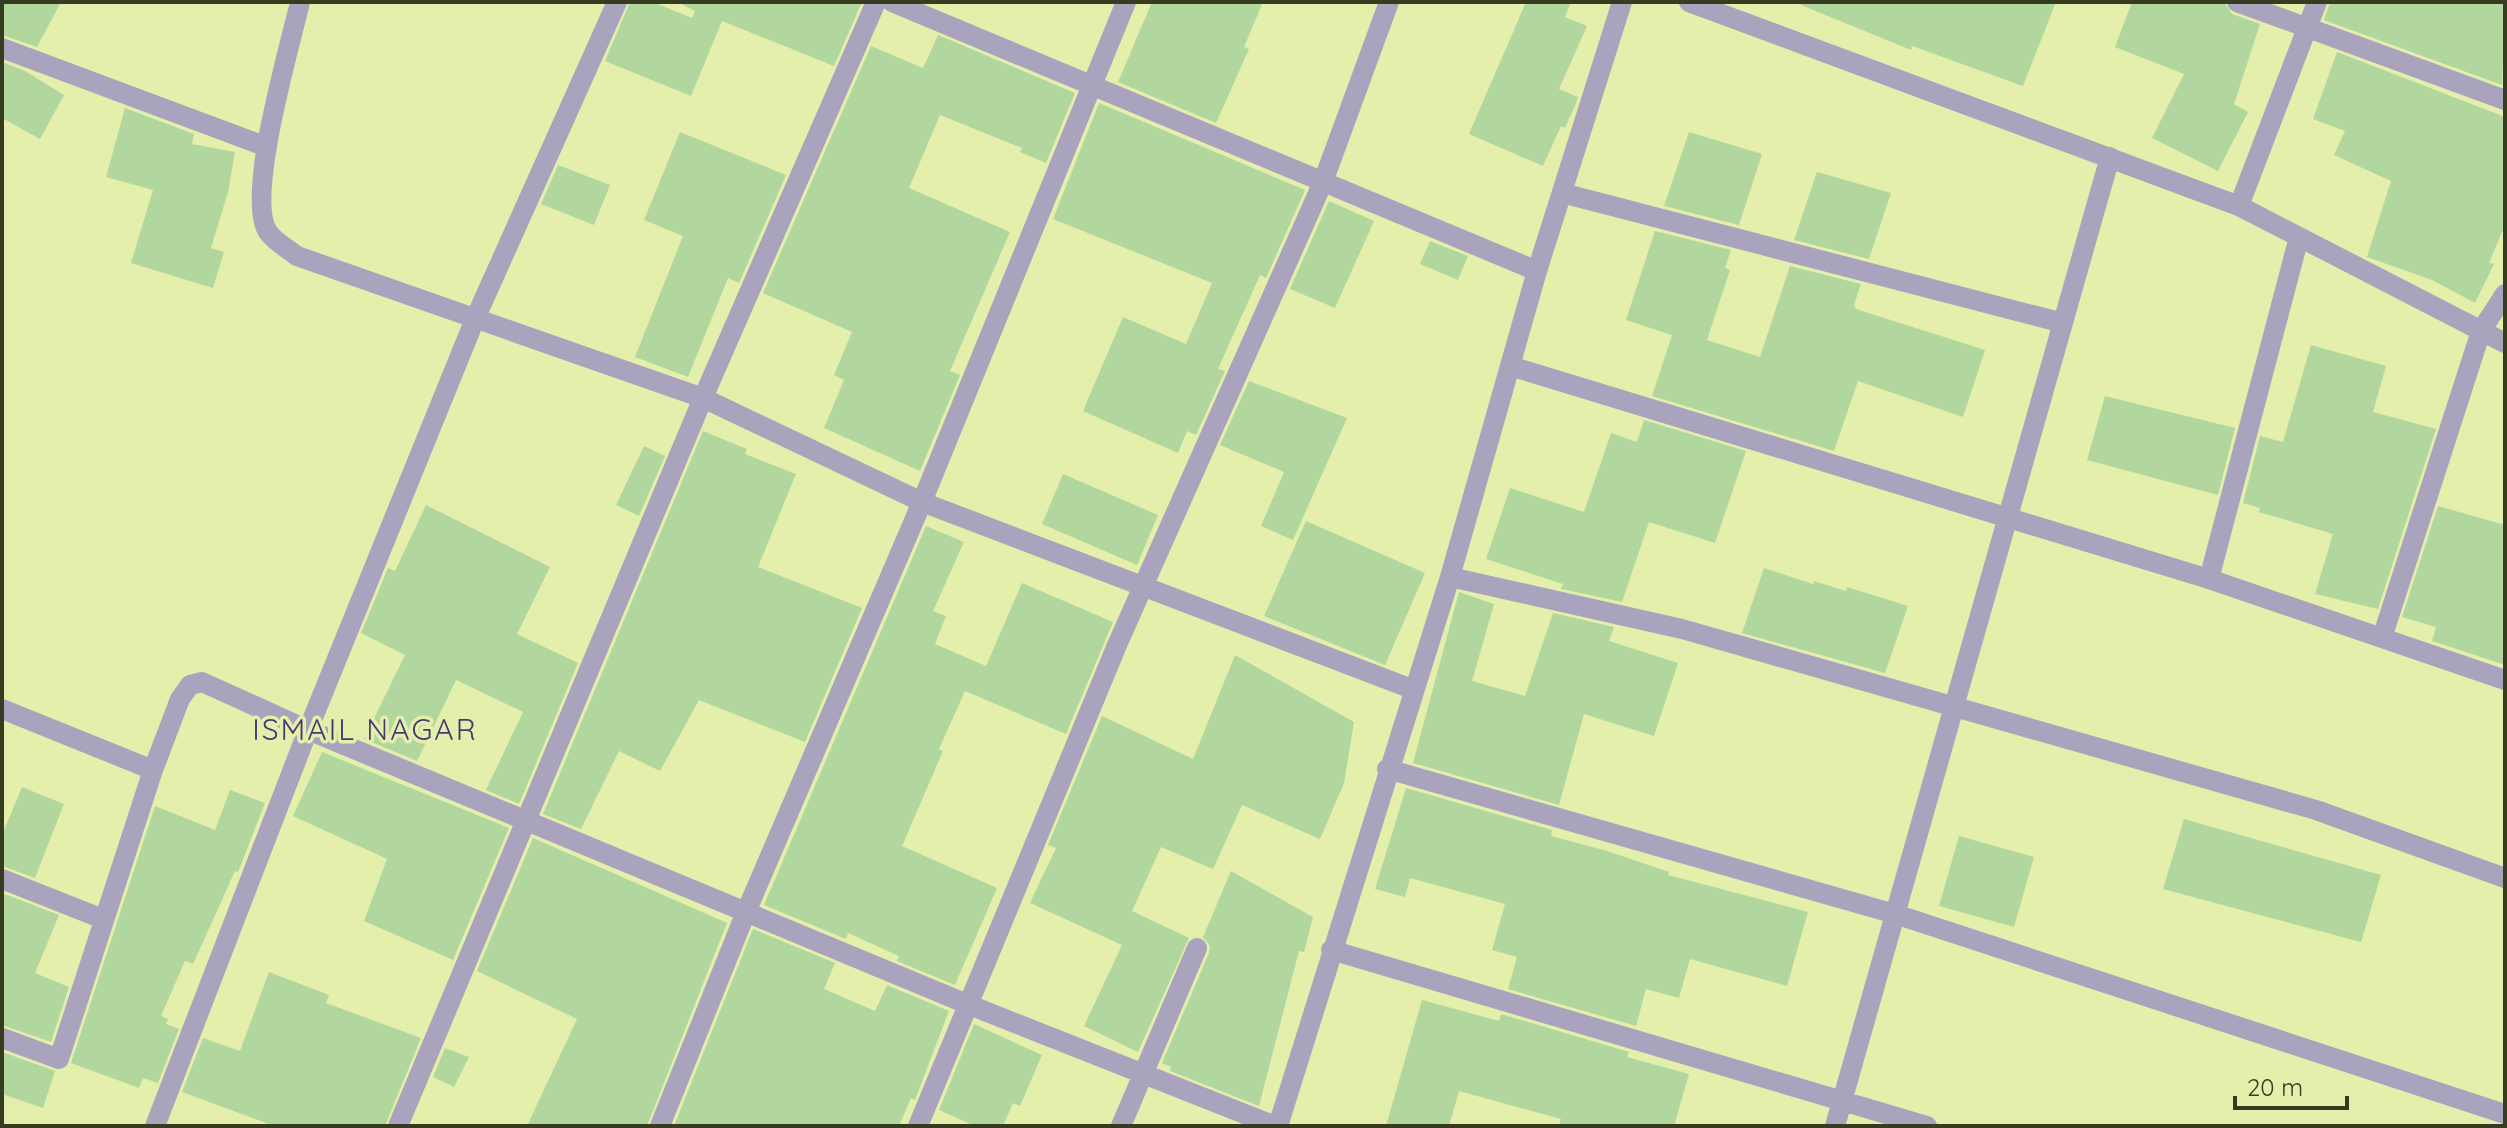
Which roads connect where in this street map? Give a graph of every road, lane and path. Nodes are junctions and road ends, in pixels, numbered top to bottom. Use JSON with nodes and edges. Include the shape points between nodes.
{"nodes":[{"id":1,"x":300,"y":2,"type":"edge"},
{"id":2,"x":617,"y":2,"type":"edge"},
{"id":3,"x":876,"y":2,"type":"edge"},
{"id":4,"x":892,"y":2,"type":"edge"},
{"id":5,"x":1126,"y":2,"type":"edge"},
{"id":6,"x":1389,"y":2,"type":"edge"},
{"id":7,"x":1622,"y":2,"type":"edge"},
{"id":8,"x":1689,"y":2,"type":"edge"},
{"id":9,"x":2237,"y":2,"type":"edge"},
{"id":10,"x":2317,"y":2,"type":"edge"},
{"id":11,"x":2307,"y":28,"type":"junction"},
{"id":12,"x":2,"y":48,"type":"edge"},
{"id":13,"x":1091,"y":83,"type":"junction"},
{"id":14,"x":2505,"y":100,"type":"edge"},
{"id":15,"x":267,"y":147,"type":"junction"},
{"id":16,"x":2110,"y":157,"type":"junction"},
{"id":17,"x":1323,"y":182,"type":"junction"},
{"id":18,"x":1562,"y":193,"type":"junction"},
{"id":19,"x":2239,"y":206,"type":"junction"},
{"id":20,"x":2299,"y":237,"type":"junction"},
{"id":21,"x":1537,"y":271,"type":"junction"},
{"id":22,"x":2505,"y":294,"type":"edge"},
{"id":23,"x":475,"y":319,"type":"junction"},
{"id":24,"x":2063,"y":323,"type":"junction"},
{"id":25,"x":2481,"y":331,"type":"junction"},
{"id":26,"x":2505,"y":343,"type":"edge"},
{"id":27,"x":1510,"y":366,"type":"junction"},
{"id":28,"x":703,"y":398,"type":"junction"},
{"id":29,"x":922,"y":502,"type":"junction"},
{"id":30,"x":2007,"y":518,"type":"junction"},
{"id":31,"x":1450,"y":577,"type":"junction"},
{"id":32,"x":2209,"y":579,"type":"junction"},
{"id":33,"x":1141,"y":588,"type":"junction"},
{"id":34,"x":2382,"y":638,"type":"junction"},
{"id":35,"x":2505,"y":680,"type":"edge"},
{"id":36,"x":1412,"y":689,"type":"junction"},
{"id":37,"x":2,"y":709,"type":"edge"},
{"id":38,"x":1954,"y":709,"type":"junction"},
{"id":39,"x":308,"y":730,"type":"junction"},
{"id":40,"x":1387,"y":769,"type":"junction"},
{"id":41,"x":153,"y":770,"type":"junction"},
{"id":42,"x":526,"y":819,"type":"junction"},
{"id":43,"x":2505,"y":878,"type":"edge"},
{"id":44,"x":2,"y":879,"type":"edge"},
{"id":45,"x":746,"y":912,"type":"junction"},
{"id":46,"x":1895,"y":914,"type":"junction"},
{"id":47,"x":103,"y":919,"type":"junction"},
{"id":48,"x":1197,"y":948,"type":"dead end"},
{"id":49,"x":1331,"y":950,"type":"junction"},
{"id":50,"x":967,"y":1004,"type":"junction"},
{"id":51,"x":2,"y":1038,"type":"edge"},
{"id":52,"x":1144,"y":1074,"type":"junction"},
{"id":53,"x":1843,"y":1100,"type":"junction"},
{"id":54,"x":2505,"y":1114,"type":"edge"},
{"id":55,"x":155,"y":1126,"type":"edge"},
{"id":56,"x":398,"y":1126,"type":"edge"},
{"id":57,"x":660,"y":1126,"type":"edge"},
{"id":58,"x":918,"y":1126,"type":"edge"},
{"id":59,"x":1121,"y":1126,"type":"edge"},
{"id":60,"x":1276,"y":1126,"type":"edge"},
{"id":61,"x":1835,"y":1126,"type":"edge"},
{"id":62,"x":1927,"y":1126,"type":"edge"}],
"edges":[{"from":1,"to":15,"type":"street"},
{"from":2,"to":23,"type":"street"},
{"from":3,"to":28,"type":"street"},
{"from":4,"to":13,"type":"street"},
{"from":5,"to":13,"type":"street"},
{"from":6,"to":17,"type":"street"},
{"from":7,"to":18,"type":"street"},
{"from":8,"to":16,"type":"street"},
{"from":9,"to":11,"type":"street"},
{"from":10,"to":11,"type":"street"},
{"from":11,"to":14,"type":"street"},
{"from":11,"to":19,"type":"street"},
{"from":12,"to":15,"type":"street"},
{"from":13,"to":17,"type":"street"},
{"from":13,"to":29,"type":"street"},
{"from":15,"to":23,"type":"street","via":[[260,207],[268,232],[297,256]]},
{"from":16,"to":19,"type":"street"},
{"from":16,"to":24,"type":"street"},
{"from":17,"to":21,"type":"street"},
{"from":17,"to":33,"type":"street"},
{"from":18,"to":21,"type":"street"},
{"from":18,"to":24,"type":"street"},
{"from":19,"to":20,"type":"street"},
{"from":20,"to":25,"type":"street"},
{"from":20,"to":32,"type":"street"},
{"from":21,"to":27,"type":"street"},
{"from":22,"to":25,"type":"street"},
{"from":23,"to":28,"type":"street"},
{"from":23,"to":39,"type":"street"},
{"from":24,"to":30,"type":"street"},
{"from":25,"to":26,"type":"street"},
{"from":25,"to":34,"type":"street"},
{"from":27,"to":30,"type":"street"},
{"from":27,"to":31,"type":"street"},
{"from":28,"to":29,"type":"street"},
{"from":28,"to":42,"type":"street"},
{"from":29,"to":33,"type":"street"},
{"from":29,"to":45,"type":"street"},
{"from":30,"to":32,"type":"street"},
{"from":30,"to":38,"type":"street"},
{"from":31,"to":36,"type":"street"},
{"from":31,"to":38,"type":"street","via":[[1682,629]]},
{"from":32,"to":34,"type":"street"},
{"from":33,"to":36,"type":"street"},
{"from":33,"to":50,"type":"street"},
{"from":34,"to":35,"type":"street"},
{"from":36,"to":40,"type":"street"},
{"from":37,"to":41,"type":"street"},
{"from":38,"to":43,"type":"street","via":[[2316,810]]},
{"from":38,"to":46,"type":"street"},
{"from":39,"to":41,"type":"street","via":[[202,682],[190,685]]},
{"from":39,"to":42,"type":"street"},
{"from":39,"to":55,"type":"street"},
{"from":40,"to":46,"type":"street"},
{"from":40,"to":49,"type":"street"},
{"from":41,"to":47,"type":"street"},
{"from":42,"to":45,"type":"street"},
{"from":42,"to":56,"type":"street"},
{"from":44,"to":47,"type":"street"},
{"from":45,"to":50,"type":"street"},
{"from":45,"to":57,"type":"street"},
{"from":46,"to":53,"type":"street"},
{"from":46,"to":54,"type":"street"},
{"from":47,"to":51,"type":"street","via":[[59,1059]]},
{"from":48,"to":52,"type":"street"},
{"from":49,"to":53,"type":"street"},
{"from":49,"to":60,"type":"street"},
{"from":50,"to":52,"type":"street"},
{"from":50,"to":58,"type":"street"},
{"from":52,"to":59,"type":"street"},
{"from":52,"to":60,"type":"street"},
{"from":53,"to":61,"type":"street"},
{"from":53,"to":62,"type":"street"}]}
